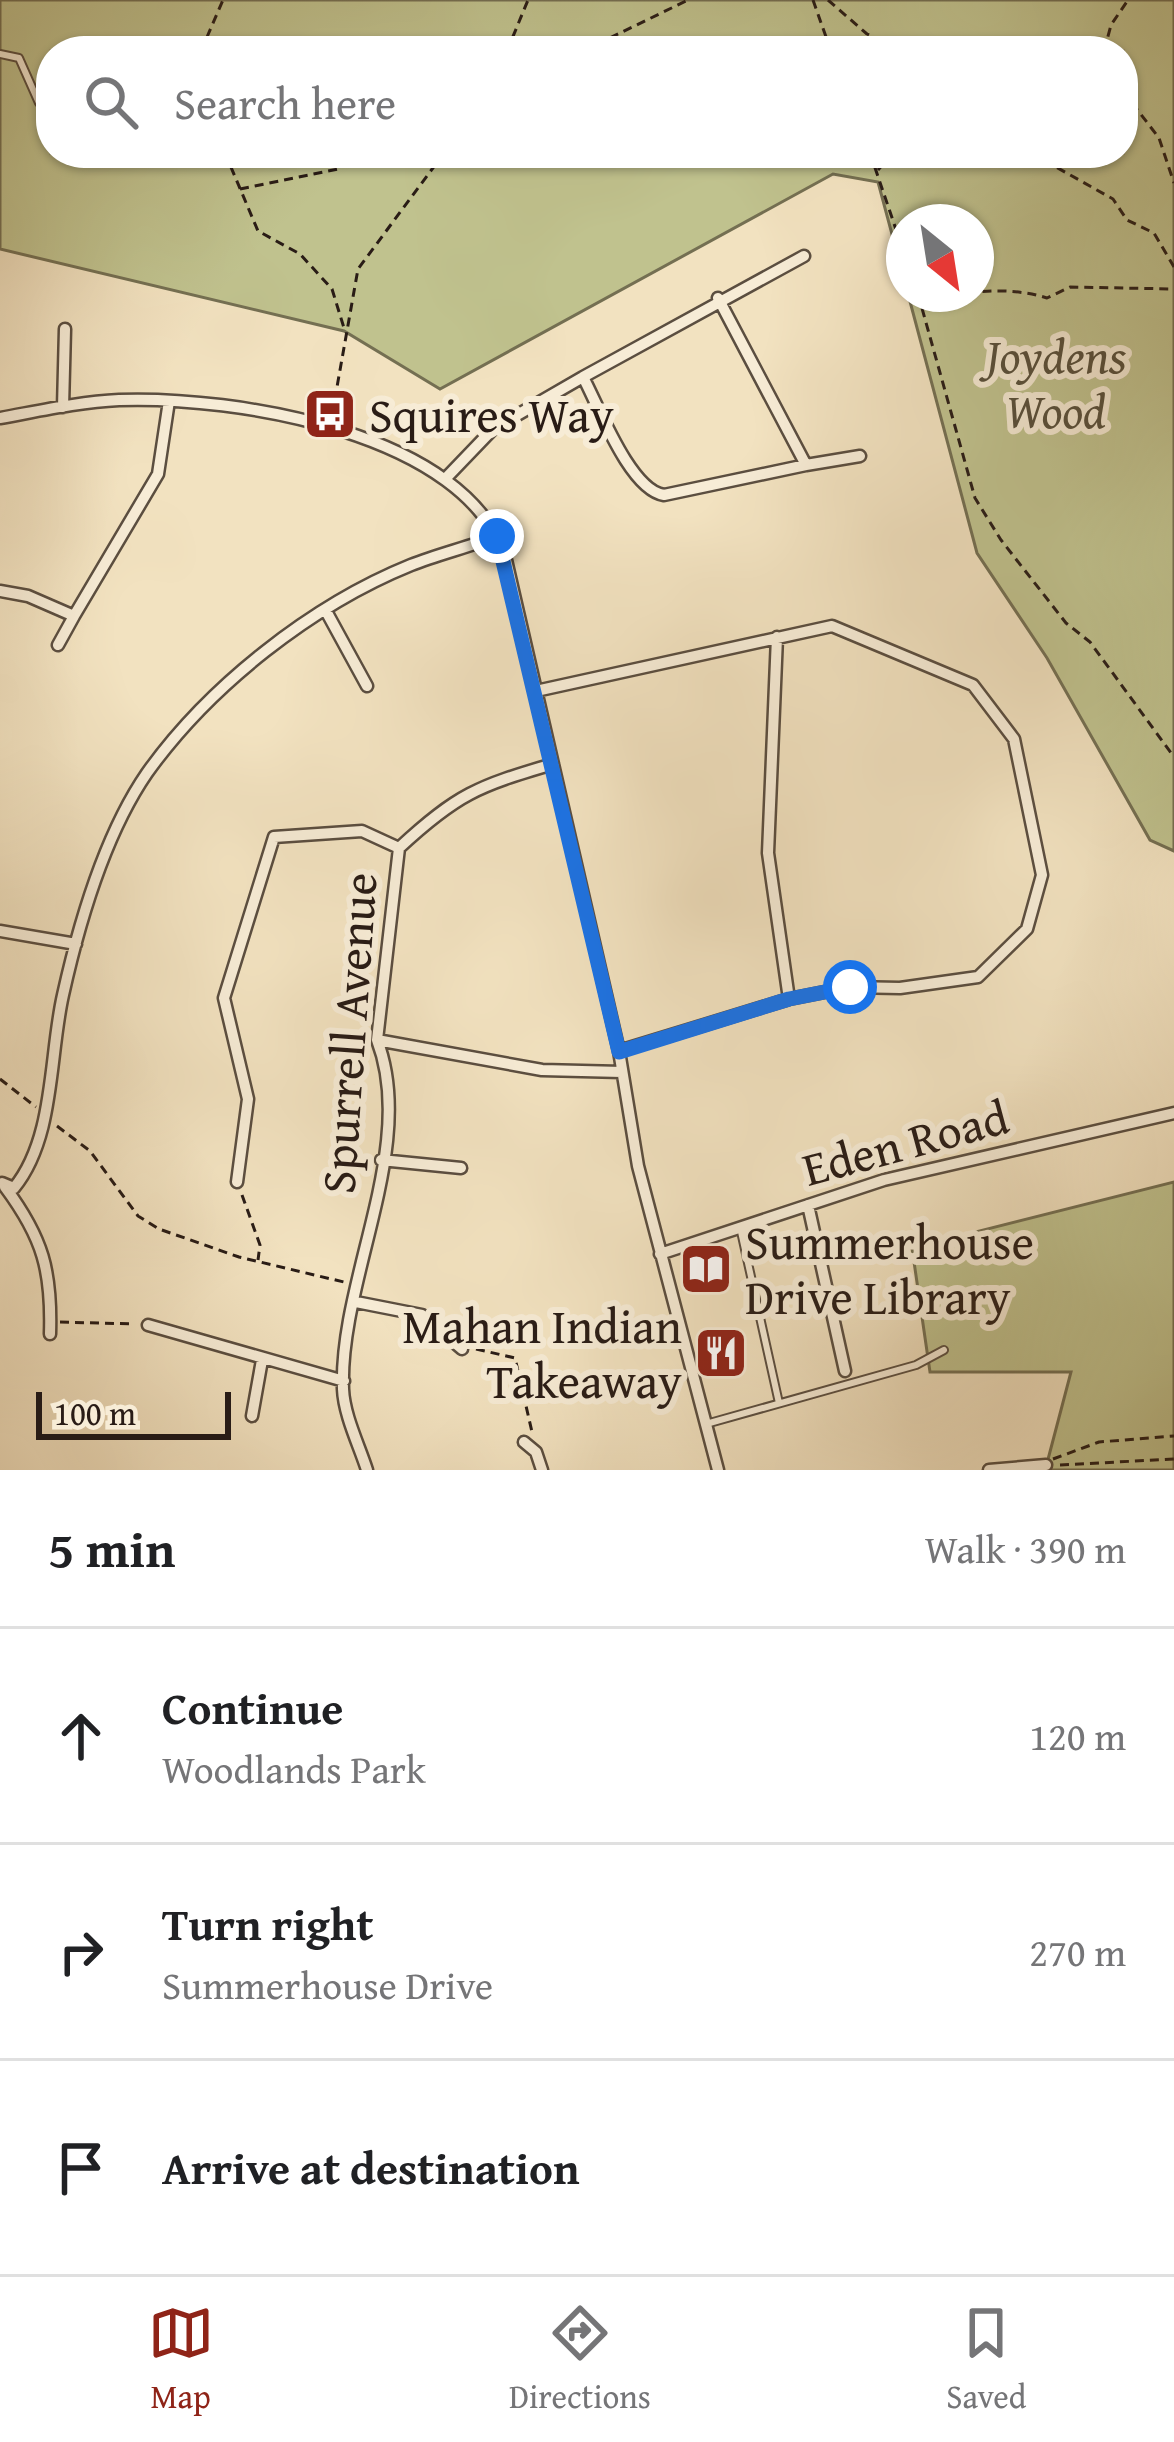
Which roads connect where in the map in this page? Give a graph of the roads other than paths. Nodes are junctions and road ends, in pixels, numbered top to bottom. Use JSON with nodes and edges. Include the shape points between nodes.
{"nodes":[{"id":1,"x":0,"y":54,"type":"edge"},
{"id":2,"x":36,"y":95,"type":"edge"},
{"id":3,"x":804,"y":256,"type":"dead end"},
{"id":4,"x":718,"y":298,"type":"junction"},
{"id":5,"x":65,"y":329,"type":"dead end"},
{"id":6,"x":583,"y":377,"type":"junction"},
{"id":7,"x":169,"y":401,"type":"junction"},
{"id":8,"x":63,"y":407,"type":"junction"},
{"id":9,"x":0,"y":418,"type":"edge"},
{"id":10,"x":860,"y":456,"type":"dead end"},
{"id":11,"x":806,"y":465,"type":"junction"},
{"id":12,"x":446,"y":478,"type":"junction"},
{"id":13,"x":497,"y":536,"type":"junction"},
{"id":14,"x":0,"y":591,"type":"edge"},
{"id":15,"x":326,"y":611,"type":"junction"},
{"id":16,"x":74,"y":616,"type":"junction"},
{"id":17,"x":777,"y":637,"type":"junction"},
{"id":18,"x":58,"y":645,"type":"dead end"},
{"id":19,"x":367,"y":686,"type":"dead end"},
{"id":20,"x":536,"y":691,"type":"junction"},
{"id":21,"x":553,"y":764,"type":"junction"},
{"id":22,"x":399,"y":848,"type":"junction"},
{"id":23,"x":0,"y":931,"type":"edge"},
{"id":24,"x":76,"y":944,"type":"junction"},
{"id":25,"x":789,"y":999,"type":"junction"},
{"id":26,"x":376,"y":1040,"type":"junction"},
{"id":27,"x":619,"y":1052,"type":"junction"},
{"id":28,"x":622,"y":1072,"type":"junction"},
{"id":29,"x":1174,"y":1113,"type":"edge"},
{"id":30,"x":381,"y":1160,"type":"junction"},
{"id":31,"x":461,"y":1168,"type":"dead end"},
{"id":32,"x":1,"y":1182,"type":"edge"},
{"id":33,"x":237,"y":1182,"type":"road end"},
{"id":34,"x":808,"y":1204,"type":"junction"},
{"id":35,"x":740,"y":1227,"type":"junction"},
{"id":36,"x":660,"y":1254,"type":"junction"},
{"id":37,"x":356,"y":1302,"type":"junction"},
{"id":38,"x":148,"y":1324,"type":"road end"},
{"id":39,"x":50,"y":1328,"type":"road end"},
{"id":40,"x":462,"y":1348,"type":"road end"},
{"id":41,"x":944,"y":1350,"type":"dead end"},
{"id":42,"x":262,"y":1360,"type":"junction"},
{"id":43,"x":844,"y":1371,"type":"dead end"},
{"id":44,"x":344,"y":1381,"type":"junction"},
{"id":45,"x":779,"y":1403,"type":"junction"},
{"id":46,"x":252,"y":1416,"type":"dead end"},
{"id":47,"x":706,"y":1424,"type":"junction"},
{"id":48,"x":524,"y":1442,"type":"dead end"},
{"id":49,"x":1044,"y":1464,"type":"road end"},
{"id":50,"x":367,"y":1470,"type":"edge"},
{"id":51,"x":542,"y":1470,"type":"edge"},
{"id":52,"x":718,"y":1470,"type":"edge"},
{"id":53,"x":989,"y":1470,"type":"edge"}],
"edges":[{"from":1,"to":2,"type":"lane","via":[[19,58]]},
{"from":3,"to":4,"type":"street"},
{"from":4,"to":6,"type":"street"},
{"from":4,"to":11,"type":"street"},
{"from":5,"to":8,"type":"street"},
{"from":6,"to":11,"type":"street","via":[[634,475],[652,493]]},
{"from":6,"to":12,"type":"street","via":[[493,429]]},
{"from":7,"to":8,"type":"street"},
{"from":7,"to":12,"type":"street","via":[[330,428],[380,443]]},
{"from":7,"to":16,"type":"street","via":[[158,474]]},
{"from":8,"to":9,"type":"street"},
{"from":10,"to":11,"type":"street"},
{"from":12,"to":13,"type":"street"},
{"from":13,"to":15,"type":"street","via":[[408,566]]},
{"from":13,"to":20,"type":"street"},
{"from":14,"to":16,"type":"street"},
{"from":15,"to":19,"type":"street"},
{"from":15,"to":24,"type":"street","via":[[233,680],[149,771]]},
{"from":16,"to":18,"type":"street"},
{"from":17,"to":20,"type":"street"},
{"from":17,"to":25,"type":"street","via":[[768,853]]},
{"from":17,"to":25,"type":"street","via":[[832,626],[973,685],[1014,739],[1042,875],[1027,929],[978,977]]},
{"from":20,"to":21,"type":"street"},
{"from":21,"to":22,"type":"street","name":"Spurrell Avenue","via":[[476,786]]},
{"from":21,"to":27,"type":"street"},
{"from":22,"to":26,"type":"street","name":"Spurrell Avenue"},
{"from":22,"to":33,"type":"street","via":[[362,831],[274,837],[224,998],[248,1099]]},
{"from":23,"to":24,"type":"street"},
{"from":24,"to":32,"type":"street","via":[[27,1173],[14,1188]]},
{"from":25,"to":27,"type":"street"},
{"from":26,"to":28,"type":"street","via":[[542,1070]]},
{"from":26,"to":30,"type":"street","name":"Spurrell Avenue","via":[[388,1069]]},
{"from":27,"to":28,"type":"street"},
{"from":28,"to":36,"type":"street"},
{"from":29,"to":34,"type":"street","name":"Eden Road"},
{"from":30,"to":31,"type":"street"},
{"from":30,"to":37,"type":"street","name":"Spurrell Avenue"},
{"from":32,"to":39,"type":"street","via":[[39,1242],[52,1281]]},
{"from":34,"to":35,"type":"street","name":"Eden Road"},
{"from":34,"to":43,"type":"street"},
{"from":35,"to":36,"type":"street","name":"Eden Road"},
{"from":35,"to":45,"type":"lane"},
{"from":36,"to":47,"type":"street"},
{"from":37,"to":40,"type":"street","via":[[422,1315]]},
{"from":37,"to":44,"type":"street","name":"Spurrell Avenue"},
{"from":38,"to":42,"type":"street"},
{"from":41,"to":45,"type":"lane"},
{"from":42,"to":44,"type":"street"},
{"from":42,"to":46,"type":"street"},
{"from":44,"to":50,"type":"street","name":"Spurrell Avenue"},
{"from":45,"to":47,"type":"lane"},
{"from":47,"to":52,"type":"street"},
{"from":48,"to":51,"type":"street"},
{"from":49,"to":53,"type":"street"}]}
